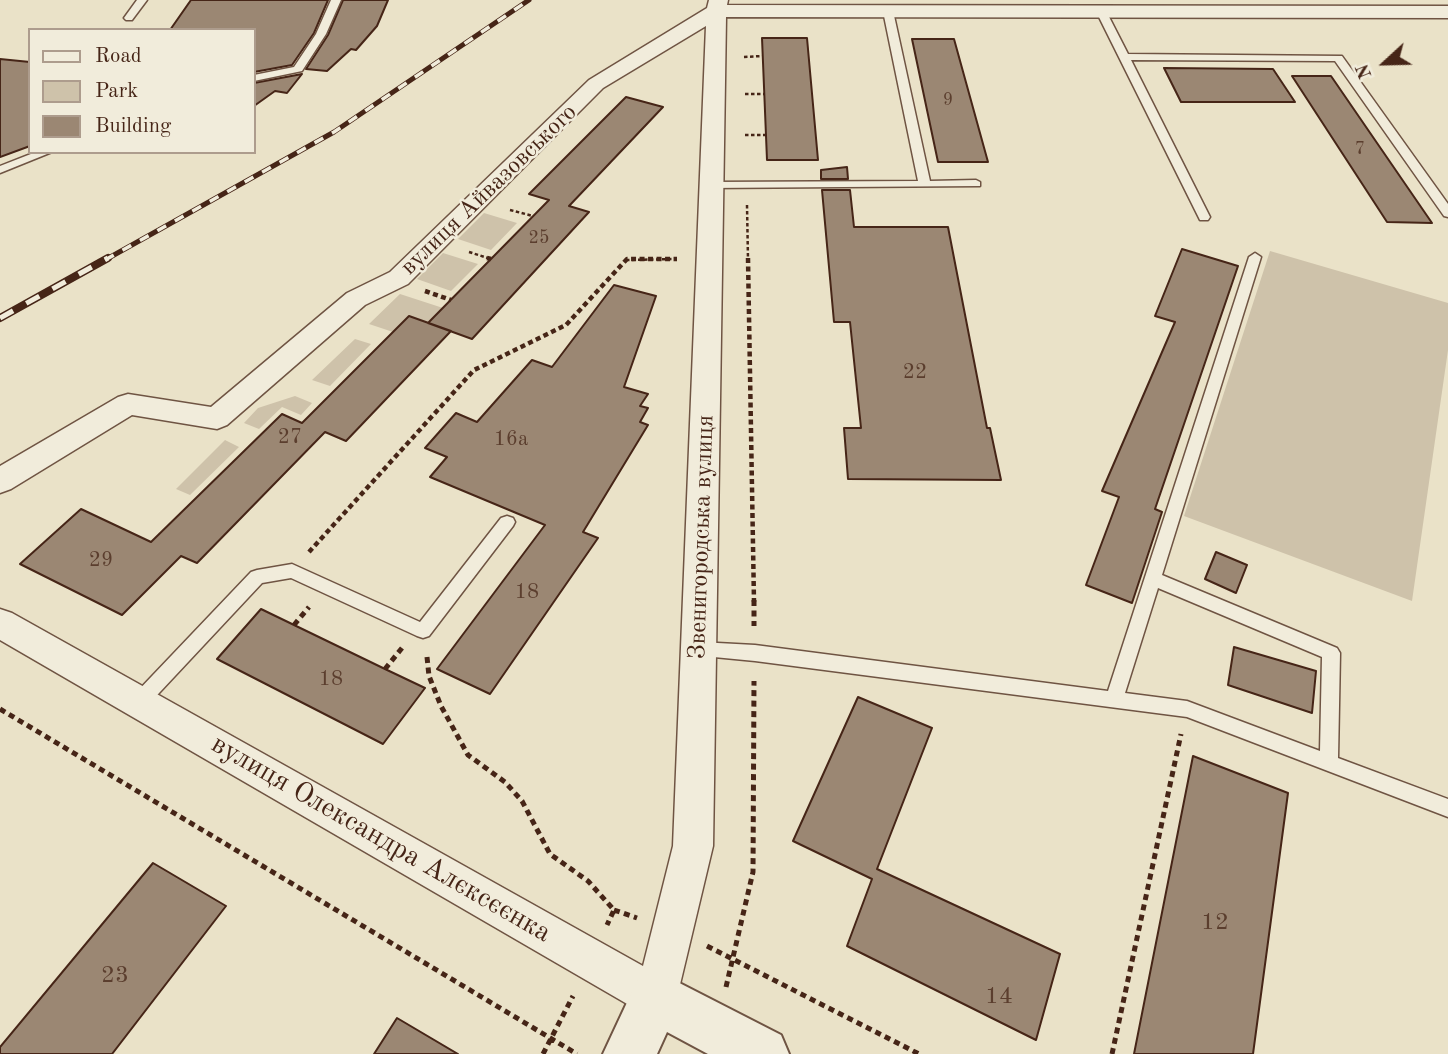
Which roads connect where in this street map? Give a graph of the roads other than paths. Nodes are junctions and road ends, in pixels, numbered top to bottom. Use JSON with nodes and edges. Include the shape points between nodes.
{"nodes":[{"id":1,"x":142,"y":0,"type":"edge"},
{"id":2,"x":335,"y":0,"type":"edge"},
{"id":3,"x":726,"y":7,"type":"edge"},
{"id":4,"x":888,"y":11,"type":"junction"},
{"id":5,"x":1101,"y":11,"type":"junction"},
{"id":6,"x":1448,"y":12,"type":"edge"},
{"id":7,"x":129,"y":18,"type":"dead end"},
{"id":8,"x":1124,"y":57,"type":"junction"},
{"id":9,"x":256,"y":78,"type":"edge"},
{"id":10,"x":42,"y":154,"type":"edge"},
{"id":11,"x":0,"y":170,"type":"edge"},
{"id":12,"x":976,"y":184,"type":"dead end"},
{"id":13,"x":925,"y":185,"type":"junction"},
{"id":14,"x":712,"y":186,"type":"junction"},
{"id":15,"x":1448,"y":213,"type":"edge"},
{"id":16,"x":1204,"y":217,"type":"dead end"},
{"id":17,"x":1255,"y":257,"type":"dead end"},
{"id":18,"x":0,"y":481,"type":"edge"},
{"id":19,"x":507,"y":522,"type":"dead end"},
{"id":20,"x":1153,"y":579,"type":"junction"},
{"id":21,"x":0,"y":623,"type":"edge"},
{"id":22,"x":699,"y":650,"type":"junction"},
{"id":23,"x":1114,"y":700,"type":"junction"},
{"id":24,"x":139,"y":702,"type":"junction"},
{"id":25,"x":1329,"y":763,"type":"junction"},
{"id":26,"x":1448,"y":808,"type":"edge"},
{"id":27,"x":656,"y":998,"type":"junction"},
{"id":28,"x":630,"y":1054,"type":"edge"},
{"id":29,"x":762,"y":1054,"type":"edge"}],
"edges":[{"from":1,"to":7,"type":"lane"},
{"from":2,"to":9,"type":"lane","via":[[321,34],[298,69]]},
{"from":3,"to":4,"type":"street"},
{"from":3,"to":14,"type":"street","name":"Звенигородська вулиця"},
{"from":3,"to":18,"type":"street","name":"вулиця Айвазовського","via":[[596,84],[400,278],[356,299],[217,418],[128,404]]},
{"from":4,"to":5,"type":"street"},
{"from":4,"to":13,"type":"lane"},
{"from":5,"to":6,"type":"street"},
{"from":5,"to":8,"type":"lane"},
{"from":8,"to":15,"type":"lane","via":[[1338,58]]},
{"from":8,"to":16,"type":"lane"},
{"from":10,"to":11,"type":"lane"},
{"from":12,"to":13,"type":"lane"},
{"from":13,"to":14,"type":"lane"},
{"from":14,"to":22,"type":"street","name":"Звенигородська вулиця"},
{"from":17,"to":20,"type":"lane"},
{"from":19,"to":24,"type":"lane","via":[[423,631],[292,571],[257,577]]},
{"from":20,"to":23,"type":"lane"},
{"from":20,"to":25,"type":"lane","via":[[1331,653]]},
{"from":21,"to":24,"type":"street","name":"вулиця Олександра Алєксєєнка"},
{"from":22,"to":23,"type":"lane","via":[[755,653]]},
{"from":22,"to":27,"type":"street","name":"Звенигородська вулиця","via":[[693,846]]},
{"from":23,"to":25,"type":"lane","via":[[1187,709]]},
{"from":24,"to":27,"type":"street","name":"вулиця Олександра Алєксєєнка"},
{"from":25,"to":26,"type":"lane"},
{"from":27,"to":28,"type":"street","name":"Звенигородська вулиця"},
{"from":27,"to":29,"type":"street","name":"вулиця Олександра Алєксєєнка"}]}
